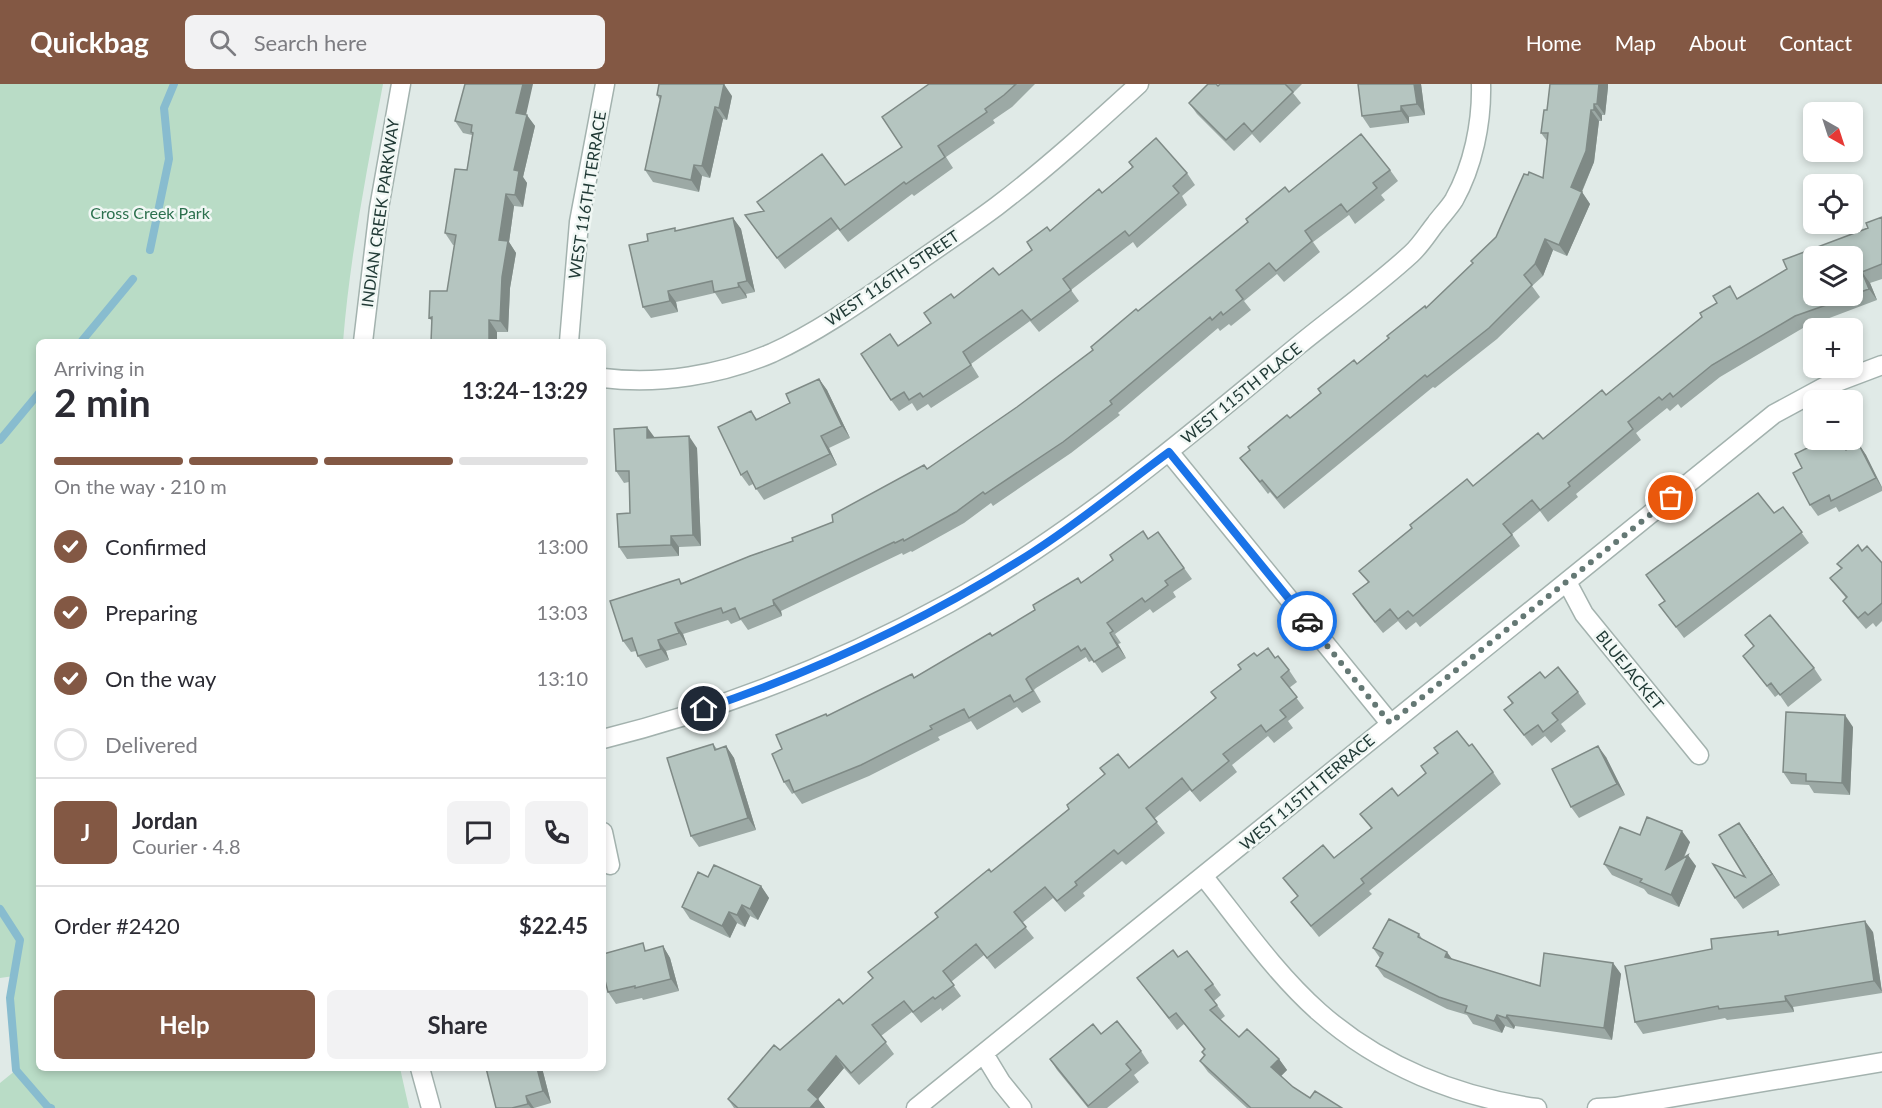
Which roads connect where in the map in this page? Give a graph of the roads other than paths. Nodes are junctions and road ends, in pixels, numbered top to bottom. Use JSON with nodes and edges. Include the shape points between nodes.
{"nodes":[{"id":1,"x":401,"y":84,"type":"edge"},
{"id":2,"x":605,"y":84,"type":"edge"},
{"id":3,"x":1139,"y":84,"type":"edge"},
{"id":4,"x":1481,"y":84,"type":"edge"},
{"id":5,"x":363,"y":339,"type":"edge"},
{"id":6,"x":568,"y":339,"type":"edge"},
{"id":7,"x":1882,"y":367,"type":"edge"},
{"id":8,"x":606,"y":378,"type":"edge"},
{"id":9,"x":1169,"y":452,"type":"junction"},
{"id":10,"x":1567,"y":582,"type":"junction"},
{"id":11,"x":1390,"y":723,"type":"junction"},
{"id":12,"x":606,"y":738,"type":"edge"},
{"id":13,"x":1699,"y":755,"type":"dead end"},
{"id":14,"x":606,"y":846,"type":"edge"},
{"id":15,"x":610,"y":865,"type":"dead end"},
{"id":16,"x":1204,"y":877,"type":"junction"},
{"id":17,"x":984,"y":1054,"type":"junction"},
{"id":18,"x":1882,"y":1062,"type":"edge"},
{"id":19,"x":421,"y":1071,"type":"edge"},
{"id":20,"x":431,"y":1108,"type":"edge"},
{"id":21,"x":916,"y":1108,"type":"edge"},
{"id":22,"x":1022,"y":1108,"type":"edge"},
{"id":23,"x":1536,"y":1108,"type":"edge"},
{"id":24,"x":1597,"y":1108,"type":"edge"}],
"edges":[{"from":1,"to":5,"type":"street","name":"INDIAN CREEK PARKWAY","via":[[379,208]]},
{"from":2,"to":6,"type":"street","name":"WEST 116TH TERRACE","via":[[579,222]]},
{"from":3,"to":8,"type":"street","name":"WEST 116TH STREET","via":[[997,206],[825,324],[772,353],[723,369],[672,379]]},
{"from":4,"to":9,"type":"street","name":"WEST 115TH PLACE","via":[[1482,108],[1471,160],[1454,200],[1413,252]]},
{"from":7,"to":10,"type":"street","name":"WEST 115TH TERRACE","via":[[1824,387],[1774,414]]},
{"from":9,"to":11,"type":"street"},
{"from":9,"to":12,"type":"street","name":"WEST 115TH PLACE","via":[[1035,551],[949,603],[856,649],[757,691]]},
{"from":10,"to":11,"type":"street","name":"WEST 115TH TERRACE"},
{"from":10,"to":13,"type":"street","name":"BLUEJACKET","via":[[1584,614]]},
{"from":11,"to":16,"type":"street","name":"WEST 115TH TERRACE"},
{"from":14,"to":15,"type":"street"},
{"from":16,"to":17,"type":"street","name":"WEST 115TH TERRACE"},
{"from":16,"to":23,"type":"street","via":[[1283,975],[1319,1012],[1365,1047],[1418,1076],[1473,1096]]},
{"from":17,"to":21,"type":"street","name":"WEST 115TH TERRACE"},
{"from":17,"to":22,"type":"street"},
{"from":18,"to":24,"type":"street"},
{"from":19,"to":20,"type":"street"}]}
